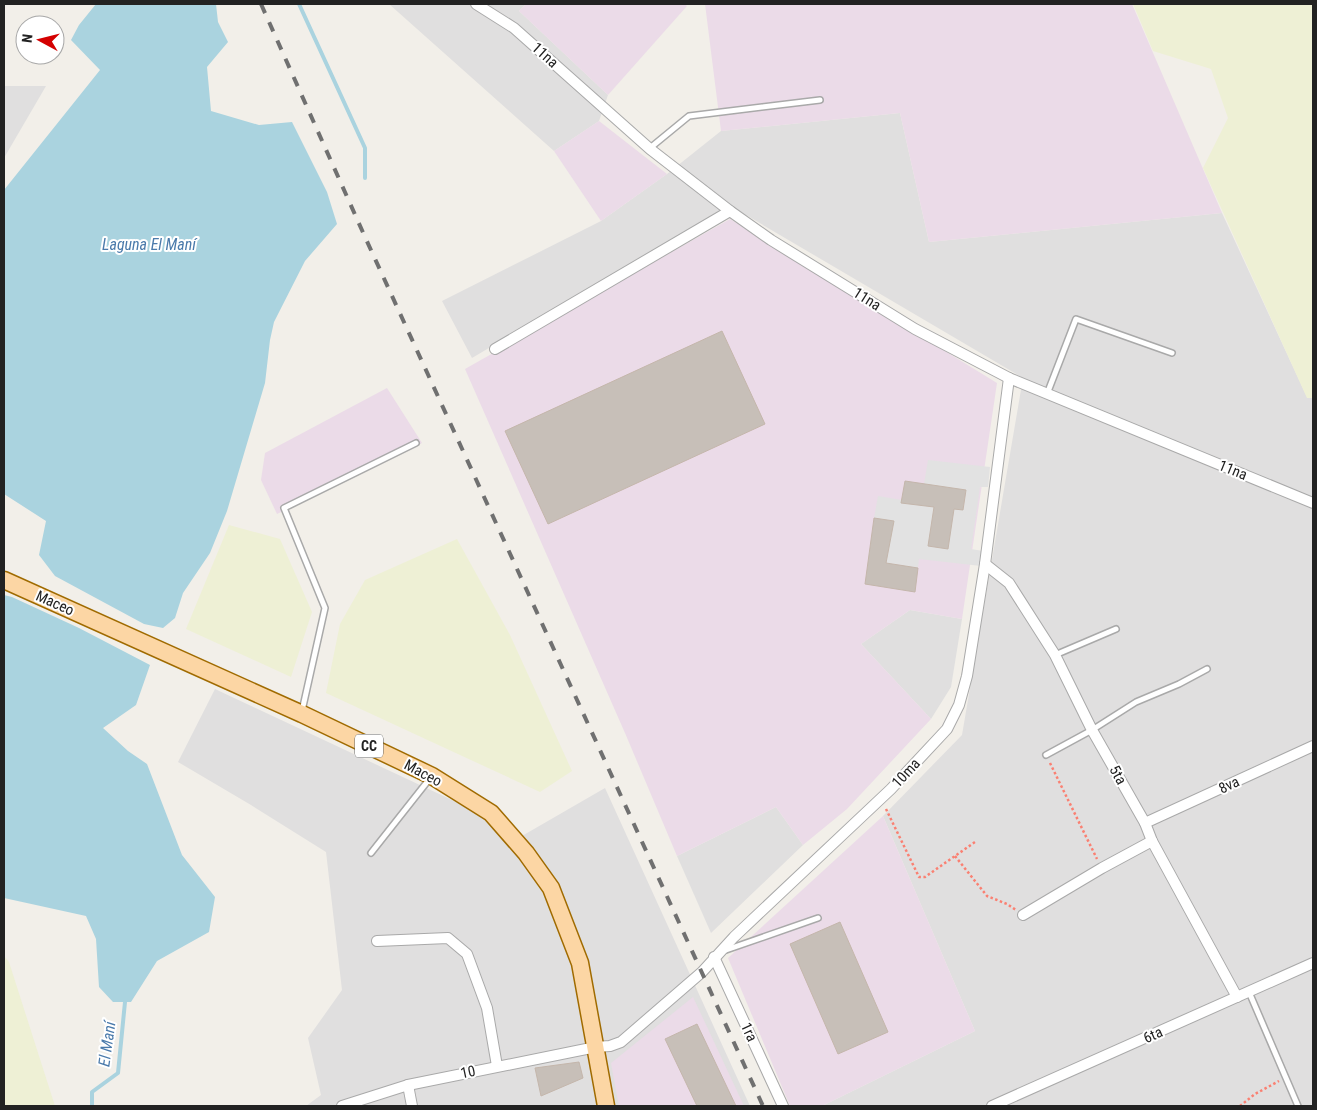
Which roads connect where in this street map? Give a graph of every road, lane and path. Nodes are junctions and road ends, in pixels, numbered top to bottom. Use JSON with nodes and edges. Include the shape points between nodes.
{"nodes":[{"id":1,"x":476,"y":4,"type":"edge"},
{"id":2,"x":820,"y":100,"type":"dead end"},
{"id":3,"x":650,"y":149,"type":"junction"},
{"id":4,"x":730,"y":212,"type":"junction"},
{"id":5,"x":494,"y":349,"type":"dead end"},
{"id":6,"x":1172,"y":353,"type":"dead end"},
{"id":7,"x":1009,"y":378,"type":"junction"},
{"id":8,"x":1047,"y":394,"type":"junction"},
{"id":9,"x":416,"y":443,"type":"dead end"},
{"id":10,"x":1313,"y":503,"type":"edge"},
{"id":11,"x":984,"y":564,"type":"junction"},
{"id":12,"x":4,"y":580,"type":"edge"},
{"id":13,"x":1116,"y":629,"type":"dead end"},
{"id":14,"x":1055,"y":655,"type":"junction"},
{"id":15,"x":1207,"y":669,"type":"dead end"},
{"id":16,"x":302,"y":714,"type":"junction"},
{"id":17,"x":1092,"y":730,"type":"junction"},
{"id":18,"x":1313,"y":746,"type":"edge"},
{"id":19,"x":1046,"y":755,"type":"joint"},
{"id":20,"x":432,"y":776,"type":"junction"},
{"id":21,"x":881,"y":799,"type":"junction"},
{"id":22,"x":1144,"y":823,"type":"junction"},
{"id":23,"x":1152,"y":841,"type":"junction"},
{"id":24,"x":975,"y":842,"type":"dead end"},
{"id":25,"x":371,"y":853,"type":"dead end"},
{"id":26,"x":955,"y":856,"type":"junction"},
{"id":27,"x":1102,"y":868,"type":"junction"},
{"id":28,"x":1023,"y":915,"type":"joint"},
{"id":29,"x":818,"y":918,"type":"dead end"},
{"id":30,"x":377,"y":941,"type":"dead end"},
{"id":31,"x":717,"y":954,"type":"junction"},
{"id":32,"x":1313,"y":963,"type":"edge"},
{"id":33,"x":1249,"y":992,"type":"junction"},
{"id":34,"x":1237,"y":997,"type":"junction"},
{"id":35,"x":596,"y":1047,"type":"junction"},
{"id":36,"x":496,"y":1066,"type":"junction"},
{"id":37,"x":1285,"y":1078,"type":"junction"},
{"id":38,"x":408,"y":1085,"type":"junction"},
{"id":39,"x":342,"y":1106,"type":"edge"},
{"id":40,"x":412,"y":1106,"type":"edge"},
{"id":41,"x":606,"y":1106,"type":"edge"},
{"id":42,"x":784,"y":1106,"type":"edge"},
{"id":43,"x":992,"y":1106,"type":"edge"},
{"id":44,"x":1240,"y":1106,"type":"edge"},
{"id":45,"x":1298,"y":1106,"type":"edge"}],
"edges":[{"from":1,"to":3,"type":"street","name":"11na","via":[[514,28]]},
{"from":2,"to":3,"type":"lane","via":[[689,116]]},
{"from":3,"to":4,"type":"street","name":"11na"},
{"from":4,"to":5,"type":"street"},
{"from":4,"to":7,"type":"street","name":"11na","via":[[915,329]]},
{"from":6,"to":8,"type":"lane","via":[[1076,319]]},
{"from":7,"to":8,"type":"street","name":"11na"},
{"from":7,"to":11,"type":"street","name":"10ma"},
{"from":8,"to":10,"type":"street","name":"11na"},
{"from":9,"to":16,"type":"lane","via":[[284,508],[325,608]]},
{"from":11,"to":14,"type":"street","name":"5ta","via":[[1010,582]]},
{"from":11,"to":21,"type":"street","name":"10ma","via":[[967,676],[959,705],[947,729]]},
{"from":12,"to":16,"type":"main road","name":"Maceo","number":"CC"},
{"from":13,"to":14,"type":"lane"},
{"from":14,"to":17,"type":"street","name":"5ta"},
{"from":15,"to":17,"type":"lane","via":[[1136,702]]},
{"from":16,"to":20,"type":"main road","name":"Maceo","number":"CC"},
{"from":17,"to":19,"type":"lane"},
{"from":17,"to":22,"type":"street","name":"5ta"},
{"from":18,"to":22,"type":"street","name":"8va"},
{"from":19,"to":27,"type":"path"},
{"from":20,"to":25,"type":"lane"},
{"from":20,"to":35,"type":"main road","name":"Maceo","number":"CC","via":[[491,813],[551,888],[580,963]]},
{"from":21,"to":26,"type":"path","via":[[919,877],[925,877]]},
{"from":21,"to":31,"type":"street","name":"10ma"},
{"from":22,"to":23,"type":"street","name":"5ta"},
{"from":23,"to":27,"type":"street"},
{"from":23,"to":34,"type":"street","name":"5ta"},
{"from":24,"to":26,"type":"path"},
{"from":26,"to":28,"type":"path","via":[[987,896]]},
{"from":27,"to":28,"type":"street"},
{"from":29,"to":31,"type":"lane"},
{"from":30,"to":36,"type":"street","via":[[448,938],[467,954],[487,1008]]},
{"from":31,"to":35,"type":"street","name":"10ma","via":[[702,972],[621,1042]]},
{"from":31,"to":42,"type":"street","name":"1ra"},
{"from":32,"to":33,"type":"street","name":"6ta"},
{"from":33,"to":34,"type":"street","name":"6ta"},
{"from":33,"to":37,"type":"lane"},
{"from":34,"to":43,"type":"street","name":"6ta"},
{"from":35,"to":36,"type":"street","name":"10"},
{"from":35,"to":41,"type":"main road","name":"Maceo","number":"CC"},
{"from":36,"to":38,"type":"street","name":"10"},
{"from":37,"to":44,"type":"path"},
{"from":37,"to":45,"type":"lane"},
{"from":38,"to":39,"type":"street","name":"10"},
{"from":38,"to":40,"type":"street"}]}
